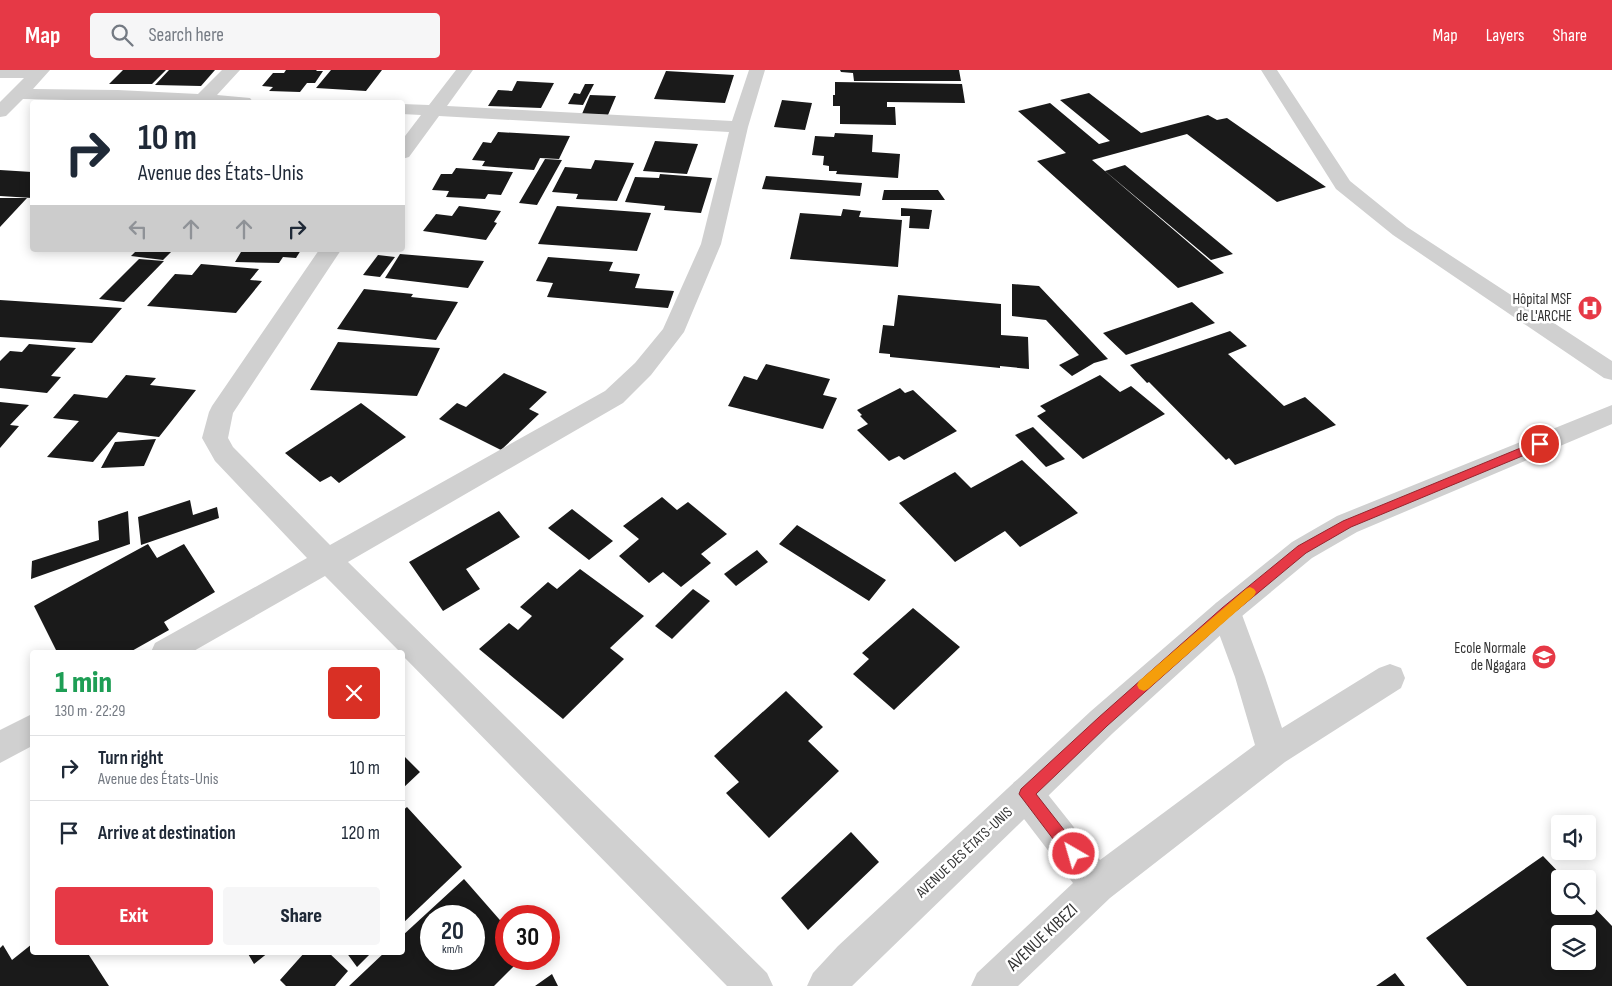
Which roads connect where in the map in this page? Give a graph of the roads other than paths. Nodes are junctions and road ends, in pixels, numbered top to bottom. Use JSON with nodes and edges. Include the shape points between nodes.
{"nodes":[{"id":1,"x":232,"y":70,"type":"edge"},
{"id":2,"x":465,"y":70,"type":"edge"},
{"id":3,"x":757,"y":70,"type":"edge"},
{"id":4,"x":1269,"y":70,"type":"edge"},
{"id":5,"x":40,"y":72,"type":"edge"},
{"id":6,"x":0,"y":73,"type":"edge"},
{"id":7,"x":18,"y":94,"type":"junction"},
{"id":8,"x":202,"y":100,"type":"joint"},
{"id":9,"x":405,"y":108,"type":"edge"},
{"id":10,"x":435,"y":109,"type":"junction"},
{"id":11,"x":0,"y":112,"type":"edge"},
{"id":12,"x":739,"y":127,"type":"junction"},
{"id":13,"x":405,"y":149,"type":"edge"},
{"id":14,"x":329,"y":252,"type":"edge"},
{"id":15,"x":1612,"y":372,"type":"edge"},
{"id":16,"x":1612,"y":414,"type":"edge"},
{"id":17,"x":327,"y":560,"type":"junction"},
{"id":18,"x":1226,"y":612,"type":"junction"},
{"id":19,"x":170,"y":650,"type":"edge"},
{"id":20,"x":1390,"y":678,"type":"dead end"},
{"id":21,"x":30,"y":730,"type":"edge"},
{"id":22,"x":0,"y":748,"type":"edge"},
{"id":23,"x":1273,"y":751,"type":"junction"},
{"id":24,"x":1026,"y":794,"type":"junction"},
{"id":25,"x":1098,"y":885,"type":"junction"},
{"id":26,"x":754,"y":986,"type":"edge"},
{"id":27,"x":826,"y":986,"type":"edge"},
{"id":28,"x":990,"y":986,"type":"edge"}],
"edges":[{"from":1,"to":8,"type":"street"},
{"from":2,"to":10,"type":"street"},
{"from":3,"to":12,"type":"street"},
{"from":4,"to":15,"type":"street","via":[[1343,185],[1400,231]]},
{"from":5,"to":6,"type":"street"},
{"from":5,"to":7,"type":"street"},
{"from":7,"to":8,"type":"street"},
{"from":7,"to":11,"type":"street"},
{"from":9,"to":10,"type":"street"},
{"from":10,"to":12,"type":"street"},
{"from":10,"to":13,"type":"street"},
{"from":12,"to":17,"type":"street","via":[[711,244],[674,332],[643,369],[614,398]]},
{"from":14,"to":17,"type":"street","via":[[221,412],[215,438],[224,454]]},
{"from":16,"to":18,"type":"street","name":"AVENUE DES ÉTATS-UNIS","via":[[1347,524],[1302,550]]},
{"from":17,"to":19,"type":"street"},
{"from":17,"to":26,"type":"street"},
{"from":18,"to":23,"type":"street"},
{"from":18,"to":24,"type":"street","name":"AVENUE DES ÉTATS-UNIS"},
{"from":20,"to":23,"type":"street","name":"AVENUE KIBEZI"},
{"from":21,"to":22,"type":"street"},
{"from":23,"to":25,"type":"street","name":"AVENUE KIBEZI"},
{"from":24,"to":25,"type":"street"},
{"from":24,"to":27,"type":"street","name":"AVENUE DES ÉTATS-UNIS","via":[[850,959]]},
{"from":25,"to":28,"type":"street","name":"AVENUE KIBEZI"}]}
